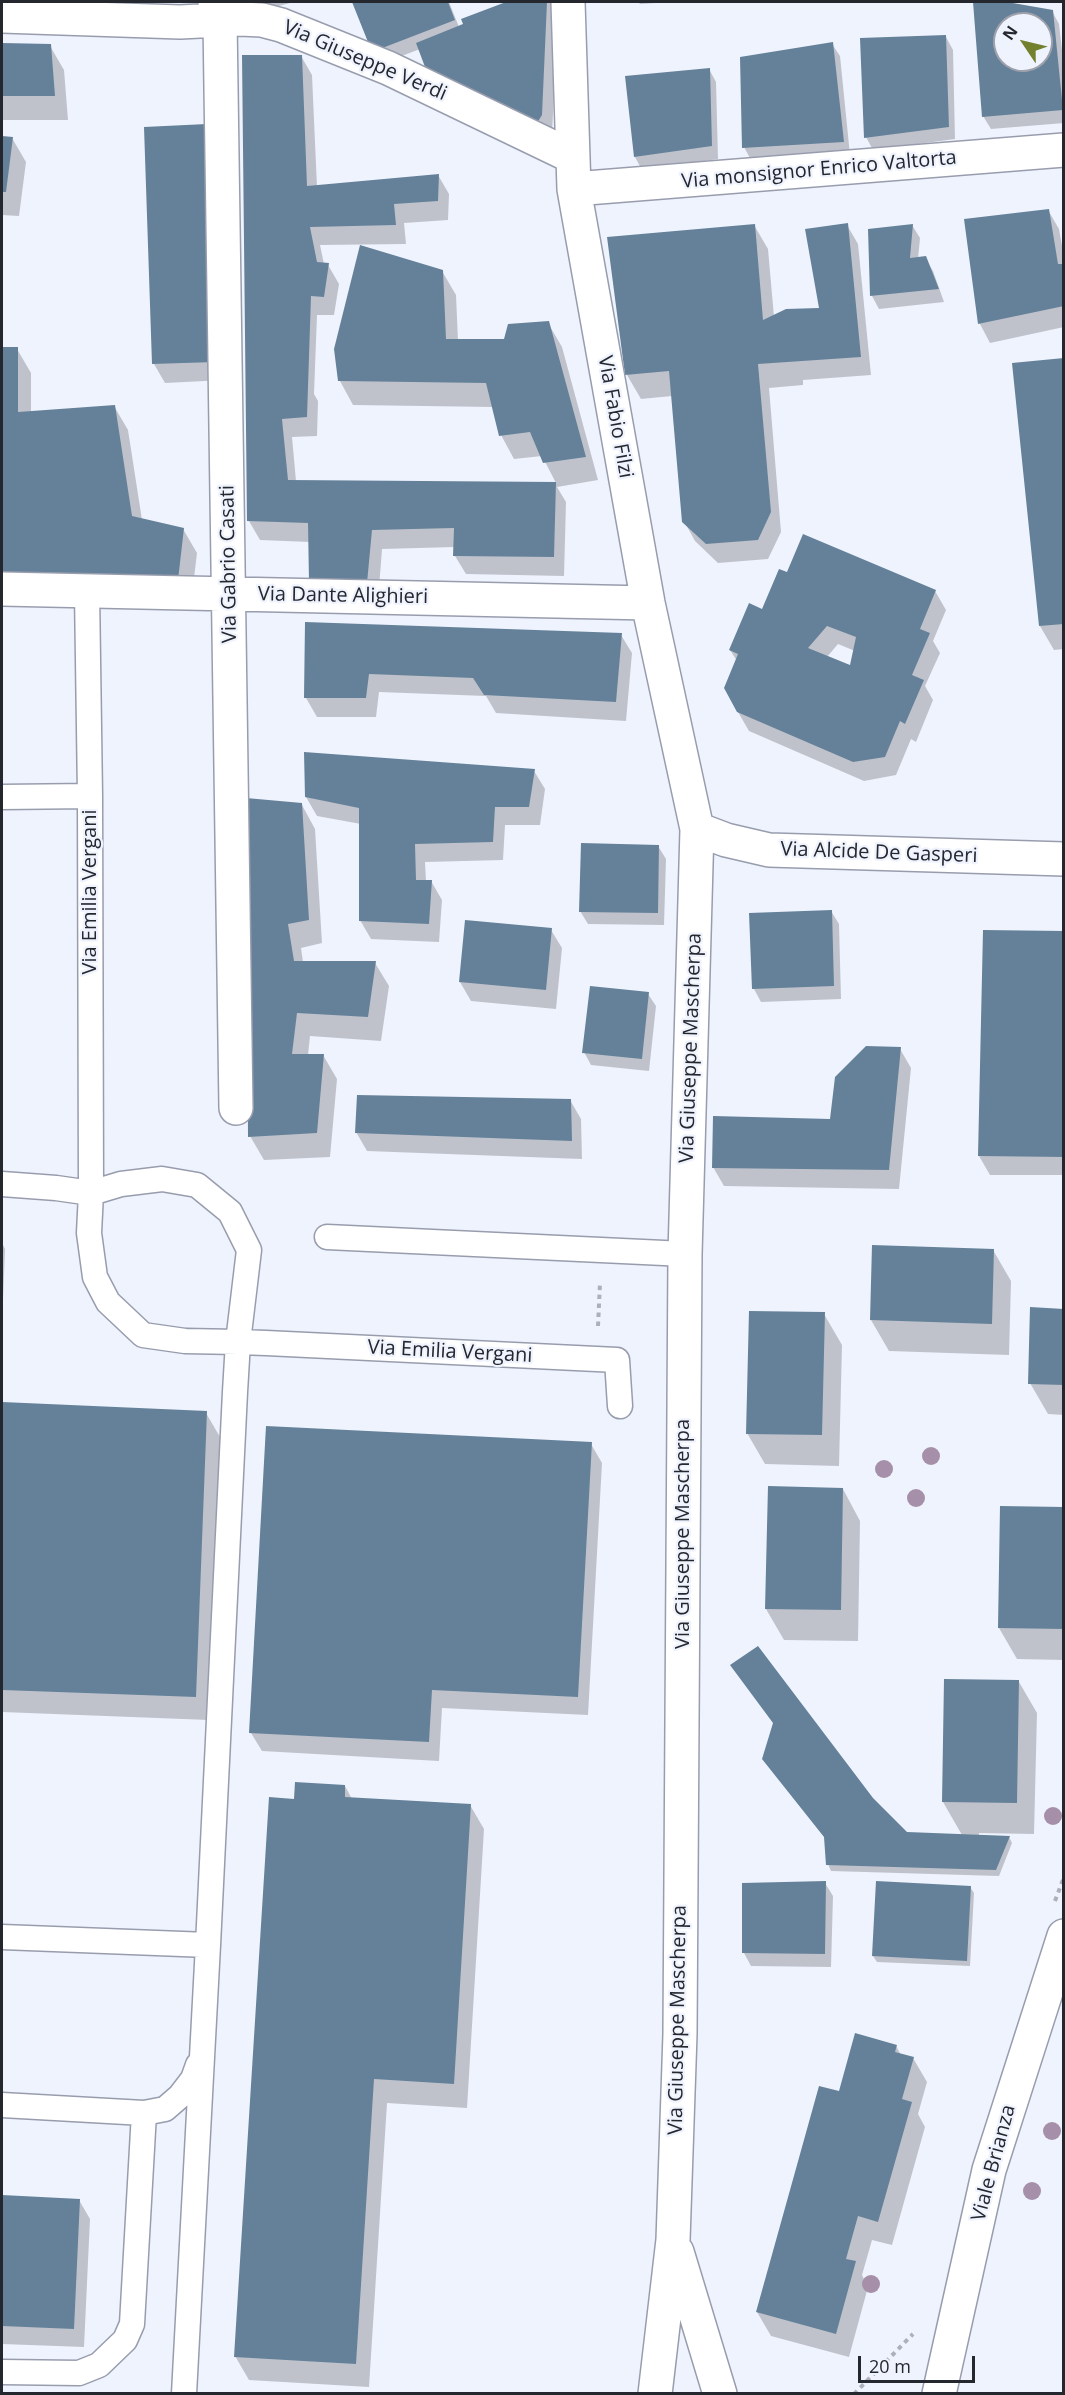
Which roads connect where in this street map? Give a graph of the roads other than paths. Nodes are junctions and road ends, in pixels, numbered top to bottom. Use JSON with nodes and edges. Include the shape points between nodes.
{"nodes":[{"id":1,"x":568,"y":2,"type":"edge"},
{"id":2,"x":218,"y":11,"type":"edge"},
{"id":3,"x":2,"y":16,"type":"edge"},
{"id":4,"x":1064,"y":150,"type":"edge"},
{"id":5,"x":571,"y":156,"type":"junction"},
{"id":6,"x":574,"y":189,"type":"junction"},
{"id":7,"x":2,"y":589,"type":"edge"},
{"id":8,"x":87,"y":592,"type":"junction"},
{"id":9,"x":230,"y":593,"type":"junction"},
{"id":10,"x":648,"y":603,"type":"junction"},
{"id":11,"x":90,"y":796,"type":"junction"},
{"id":12,"x":2,"y":797,"type":"edge"},
{"id":13,"x":697,"y":829,"type":"junction"},
{"id":14,"x":1064,"y":859,"type":"edge"},
{"id":15,"x":236,"y":1108,"type":"dead end"},
{"id":16,"x":2,"y":1184,"type":"edge"},
{"id":17,"x":91,"y":1193,"type":"junction"},
{"id":18,"x":327,"y":1238,"type":"dead end"},
{"id":19,"x":685,"y":1254,"type":"junction"},
{"id":20,"x":238,"y":1342,"type":"junction"},
{"id":21,"x":620,"y":1406,"type":"dead end"},
{"id":22,"x":1064,"y":1936,"type":"edge"},
{"id":23,"x":2,"y":1937,"type":"edge"},
{"id":24,"x":208,"y":1946,"type":"junction"},
{"id":25,"x":1054,"y":1990,"type":"edge"},
{"id":26,"x":202,"y":2057,"type":"junction"},
{"id":27,"x":2,"y":2105,"type":"edge"},
{"id":28,"x":144,"y":2113,"type":"junction"},
{"id":29,"x":673,"y":2240,"type":"junction"},
{"id":30,"x":2,"y":2372,"type":"edge"},
{"id":31,"x":184,"y":2394,"type":"edge"},
{"id":32,"x":655,"y":2394,"type":"edge"},
{"id":33,"x":720,"y":2394,"type":"edge"},
{"id":34,"x":939,"y":2394,"type":"edge"}],
"edges":[{"from":1,"to":5,"type":"street","name":"Via Fabio Filzi"},
{"from":2,"to":3,"type":"street","name":"Via Giuseppe Verdi","via":[[180,22]]},
{"from":2,"to":5,"type":"street","name":"Via Giuseppe Verdi","via":[[308,35],[388,68]]},
{"from":2,"to":9,"type":"street","name":"Via Gabrio Casati"},
{"from":4,"to":6,"type":"street","name":"Via monsignor Enrico Valtorta"},
{"from":5,"to":6,"type":"street","name":"Via Fabio Filzi"},
{"from":6,"to":10,"type":"street","name":"Via Fabio Filzi"},
{"from":7,"to":8,"type":"street","name":"Via Dante Alighieri"},
{"from":8,"to":9,"type":"street","name":"Via Dante Alighieri"},
{"from":8,"to":11,"type":"lane","name":"Via Emilia Vergani"},
{"from":9,"to":10,"type":"street","name":"Via Dante Alighieri"},
{"from":9,"to":15,"type":"street","name":"Via Gabrio Casati"},
{"from":10,"to":13,"type":"street","name":"Via Fabio Filzi"},
{"from":11,"to":12,"type":"lane"},
{"from":11,"to":17,"type":"lane","name":"Via Emilia Vergani"},
{"from":13,"to":14,"type":"street","name":"Via Alcide De Gasperi","via":[[769,850]]},
{"from":13,"to":19,"type":"street","name":"Via Giuseppe Mascherpa"},
{"from":16,"to":17,"type":"lane"},
{"from":17,"to":20,"type":"lane","name":"Via Emilia Vergani","via":[[89,1233],[95,1277],[108,1302],[143,1335]]},
{"from":17,"to":20,"type":"lane","via":[[121,1184],[162,1179],[197,1185],[231,1212],[249,1250]]},
{"from":18,"to":19,"type":"lane"},
{"from":19,"to":29,"type":"street","name":"Via Giuseppe Mascherpa","via":[[680,2034]]},
{"from":20,"to":21,"type":"lane","name":"Via Emilia Vergani","via":[[617,1360]]},
{"from":20,"to":24,"type":"lane"},
{"from":22,"to":25,"type":"street","name":"Viale Brianza"},
{"from":23,"to":24,"type":"lane"},
{"from":24,"to":26,"type":"lane"},
{"from":25,"to":34,"type":"street","name":"Viale Brianza","via":[[989,2170]]},
{"from":26,"to":28,"type":"lane","via":[[180,2096],[165,2109]]},
{"from":26,"to":31,"type":"lane"},
{"from":27,"to":28,"type":"lane"},
{"from":28,"to":30,"type":"lane","via":[[132,2324],[125,2340],[99,2365],[79,2373]]},
{"from":29,"to":32,"type":"street","name":"Via Giuseppe Mascherpa"},
{"from":29,"to":33,"type":"street","name":"Via Giuseppe Mascherpa"}]}
